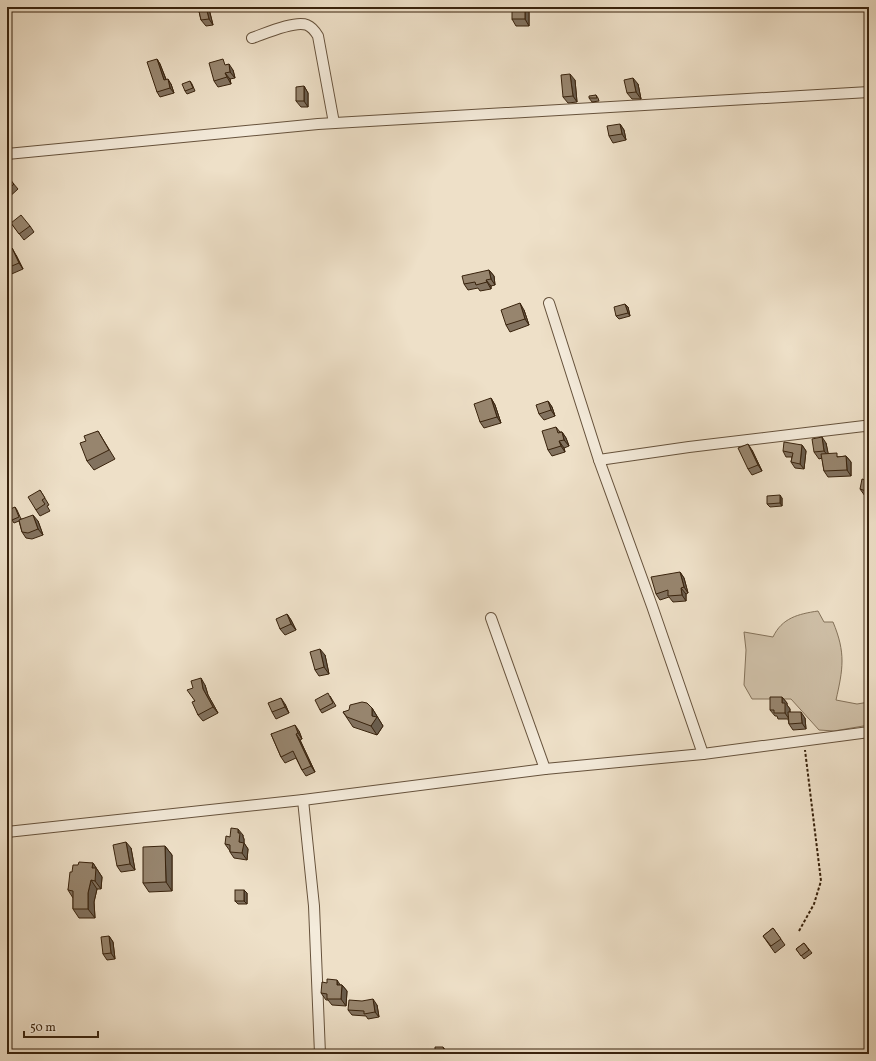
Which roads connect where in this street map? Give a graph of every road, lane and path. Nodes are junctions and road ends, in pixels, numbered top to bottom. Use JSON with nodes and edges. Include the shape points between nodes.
{"nodes":[{"id":1,"x":252,"y":38,"type":"dead end"},
{"id":2,"x":869,"y":92,"type":"edge"},
{"id":3,"x":334,"y":123,"type":"junction"},
{"id":4,"x":7,"y":154,"type":"edge"},
{"id":5,"x":549,"y":303,"type":"dead end"},
{"id":6,"x":869,"y":427,"type":"edge"},
{"id":7,"x":599,"y":460,"type":"junction"},
{"id":8,"x":491,"y":618,"type":"dead end"},
{"id":9,"x":869,"y":732,"type":"edge"},
{"id":10,"x":804,"y":740,"type":"junction"},
{"id":11,"x":703,"y":754,"type":"junction"},
{"id":12,"x":545,"y":769,"type":"junction"},
{"id":13,"x":303,"y":800,"type":"junction"},
{"id":14,"x":7,"y":832,"type":"edge"},
{"id":15,"x":799,"y":931,"type":"dead end"},
{"id":16,"x":320,"y":1054,"type":"edge"}],
"edges":[{"from":1,"to":3,"type":"street","via":[[289,26],[305,24],[313,28],[318,36]]},
{"from":2,"to":3,"type":"street"},
{"from":3,"to":4,"type":"street"},
{"from":5,"to":7,"type":"street"},
{"from":6,"to":7,"type":"street"},
{"from":7,"to":11,"type":"street"},
{"from":8,"to":12,"type":"street"},
{"from":9,"to":10,"type":"street"},
{"from":10,"to":11,"type":"street"},
{"from":10,"to":15,"type":"path","via":[[821,881],[814,904]]},
{"from":11,"to":12,"type":"street"},
{"from":12,"to":13,"type":"street"},
{"from":13,"to":14,"type":"street"},
{"from":13,"to":16,"type":"street","via":[[314,906]]}]}
